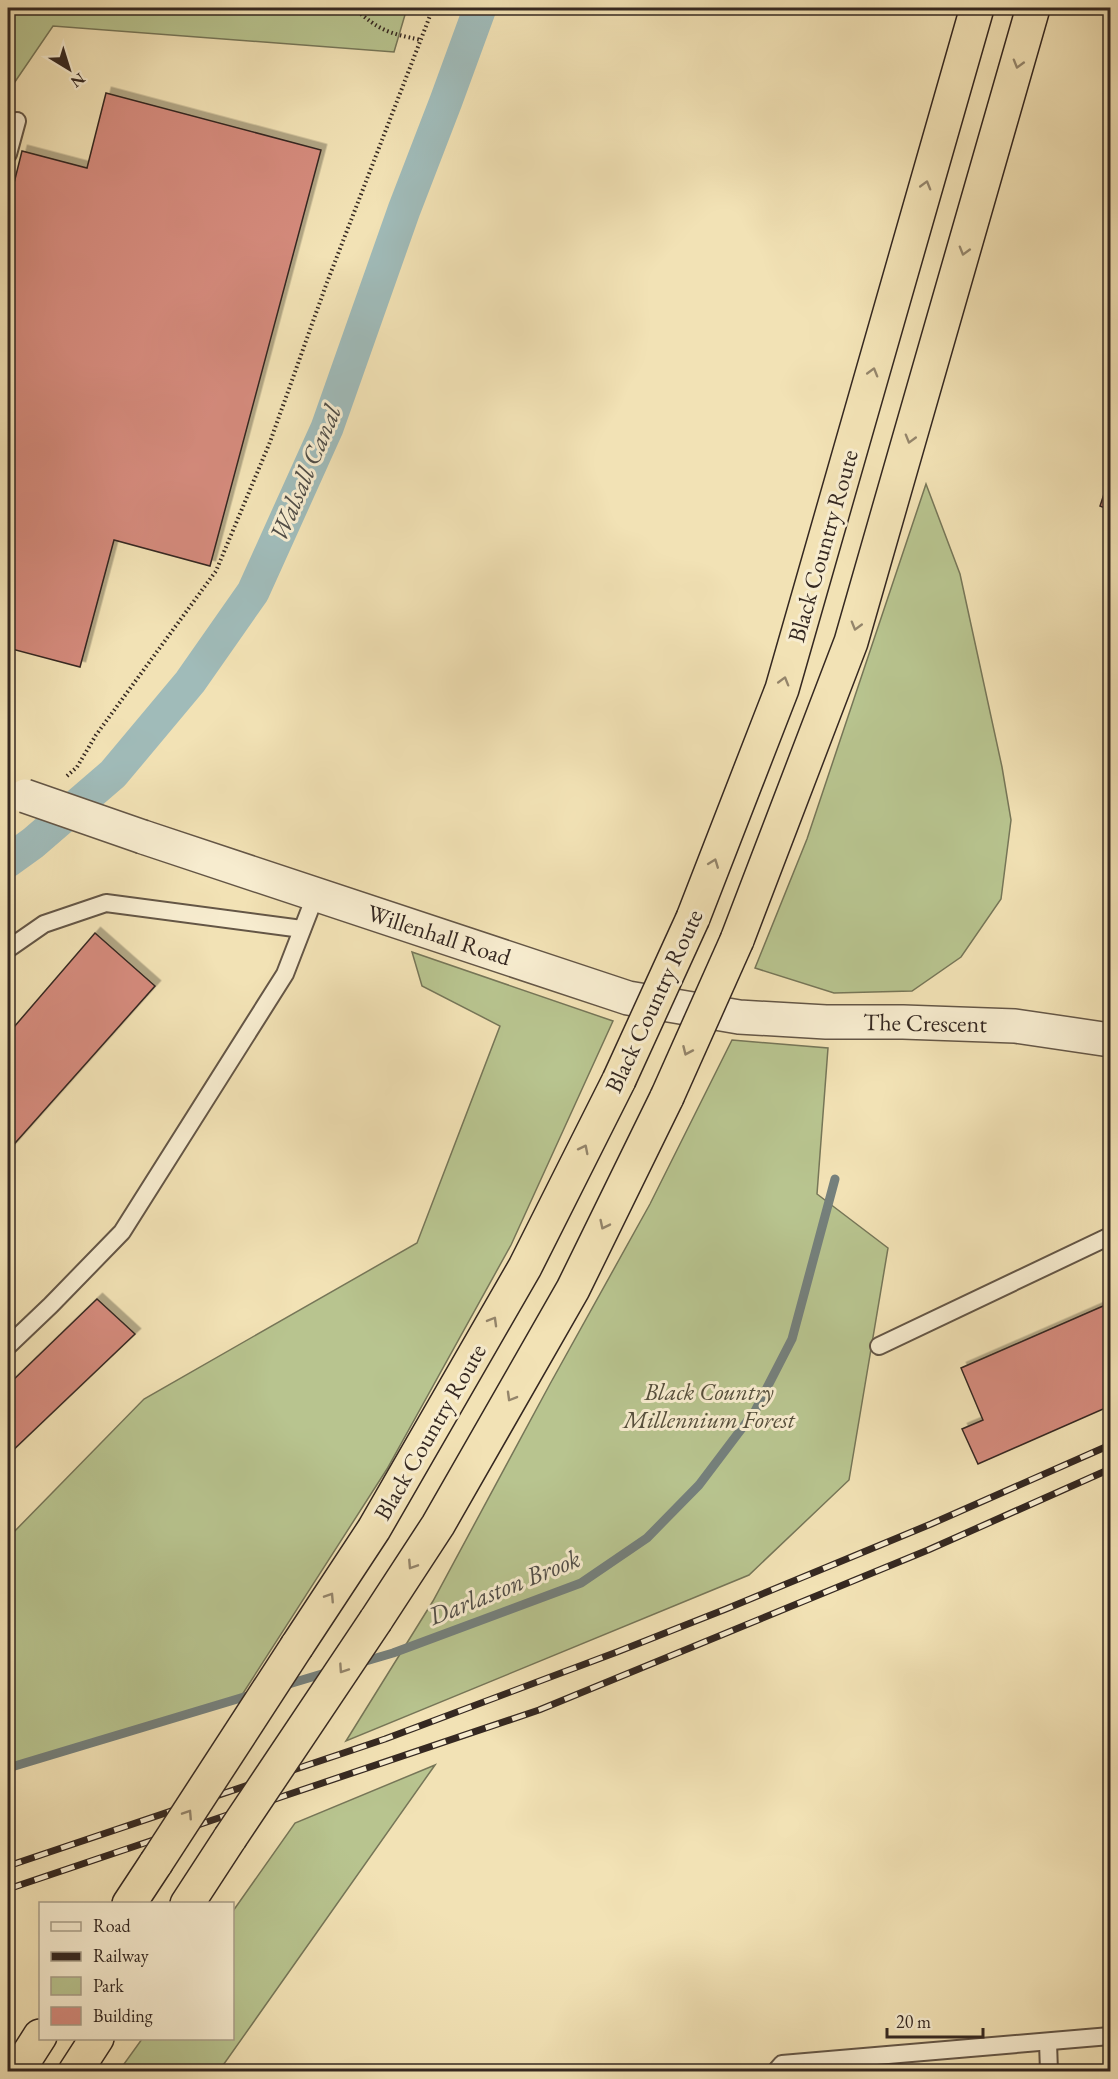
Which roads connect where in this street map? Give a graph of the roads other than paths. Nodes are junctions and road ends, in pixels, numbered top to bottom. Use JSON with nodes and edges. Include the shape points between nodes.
{"nodes":[{"id":1,"x":977,"y":8,"type":"edge"},
{"id":2,"x":1034,"y":8,"type":"edge"},
{"id":3,"x":17,"y":121,"type":"dead end"},
{"id":4,"x":8,"y":154,"type":"edge"},
{"id":5,"x":16,"y":793,"type":"edge"},
{"id":6,"x":316,"y":894,"type":"junction"},
{"id":7,"x":302,"y":929,"type":"junction"},
{"id":8,"x":8,"y":949,"type":"edge"},
{"id":9,"x":739,"y":1017,"type":"joint"},
{"id":10,"x":1110,"y":1040,"type":"edge"},
{"id":11,"x":1110,"y":1236,"type":"edge"},
{"id":12,"x":8,"y":1346,"type":"edge"},
{"id":13,"x":879,"y":1346,"type":"dead end"},
{"id":14,"x":130,"y":1902,"type":"edge"},
{"id":15,"x":187,"y":1902,"type":"edge"},
{"id":16,"x":1110,"y":2037,"type":"edge"},
{"id":17,"x":39,"y":2038,"type":"edge"},
{"id":18,"x":96,"y":2040,"type":"edge"},
{"id":19,"x":1048,"y":2042,"type":"junction"},
{"id":20,"x":17,"y":2072,"type":"edge"},
{"id":21,"x":75,"y":2072,"type":"edge"},
{"id":22,"x":775,"y":2072,"type":"edge"},
{"id":23,"x":1049,"y":2072,"type":"edge"}],
"edges":[{"from":14,"to":1,"type":"highway","name":"Black Country Route","one_way":true,"bridge":true,"via":[[374,1529],[519,1277],[619,1080],[693,918],[782,689]]},
{"from":2,"to":15,"type":"highway","name":"Black Country Route","one_way":true,"bridge":true,"via":[[851,642],[737,940],[573,1289],[438,1525]]},
{"from":3,"to":4,"type":"lane"},
{"from":5,"to":6,"type":"street","name":"Willenhall Road","bridge":true},
{"from":6,"to":7,"type":"lane"},
{"from":6,"to":9,"type":"street","name":"Willenhall Road","via":[[628,998]]},
{"from":7,"to":8,"type":"lane","via":[[106,903],[44,924]]},
{"from":7,"to":12,"type":"lane","via":[[285,974],[122,1232]]},
{"from":9,"to":10,"type":"street","name":"The Crescent","via":[[1015,1026]]},
{"from":11,"to":13,"type":"lane"},
{"from":16,"to":19,"type":"lane"},
{"from":17,"to":20,"type":"highway"},
{"from":18,"to":21,"type":"highway"},
{"from":19,"to":22,"type":"lane","via":[[782,2064]]},
{"from":19,"to":23,"type":"lane"}]}
